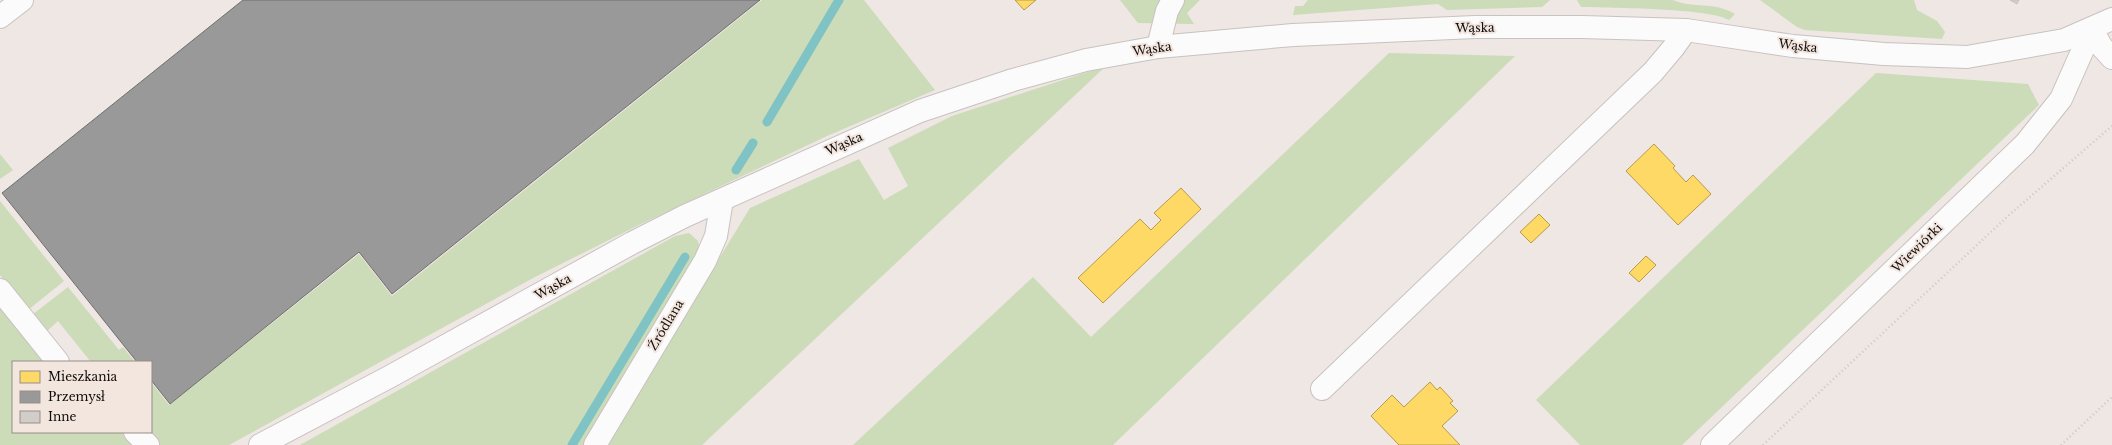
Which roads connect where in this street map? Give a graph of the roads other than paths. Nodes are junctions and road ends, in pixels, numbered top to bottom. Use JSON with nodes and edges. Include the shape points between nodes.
{"nodes":[{"id":1,"x":22,"y":0,"type":"edge"},
{"id":2,"x":1173,"y":0,"type":"edge"},
{"id":3,"x":0,"y":17,"type":"edge"},
{"id":4,"x":2112,"y":19,"type":"edge"},
{"id":5,"x":2092,"y":29,"type":"junction"},
{"id":6,"x":1686,"y":30,"type":"junction"},
{"id":7,"x":1158,"y":47,"type":"junction"},
{"id":8,"x":2112,"y":58,"type":"edge"},
{"id":9,"x":722,"y":200,"type":"junction"},
{"id":10,"x":0,"y":290,"type":"edge"},
{"id":11,"x":57,"y":361,"type":"edge"},
{"id":12,"x":1322,"y":389,"type":"dead end"},
{"id":13,"x":136,"y":433,"type":"edge"},
{"id":14,"x":148,"y":445,"type":"edge"},
{"id":15,"x":260,"y":445,"type":"edge"},
{"id":16,"x":595,"y":445,"type":"edge"},
{"id":17,"x":1712,"y":445,"type":"edge"}],
"edges":[{"from":1,"to":3,"type":"street"},
{"from":2,"to":7,"type":"street","via":[[1167,11]]},
{"from":4,"to":5,"type":"street","name":"Wąska"},
{"from":5,"to":6,"type":"street","name":"Wąska","via":[[2064,40],[1967,57],[1884,54],[1793,46]]},
{"from":5,"to":8,"type":"street","via":[[2101,46]]},
{"from":5,"to":17,"type":"street","name":"Wiewiórki","via":[[2062,99],[2025,144]]},
{"from":6,"to":7,"type":"street","name":"Wąska","via":[[1476,27],[1293,35]]},
{"from":6,"to":12,"type":"street","via":[[1653,72]]},
{"from":7,"to":9,"type":"street","name":"Wąska","via":[[1086,60],[966,95],[913,114]]},
{"from":9,"to":15,"type":"street","name":"Wąska","via":[[632,243]]},
{"from":9,"to":16,"type":"street","name":"Źródlana","via":[[716,236],[705,261]]},
{"from":10,"to":11,"type":"street"},
{"from":13,"to":14,"type":"street"}]}
